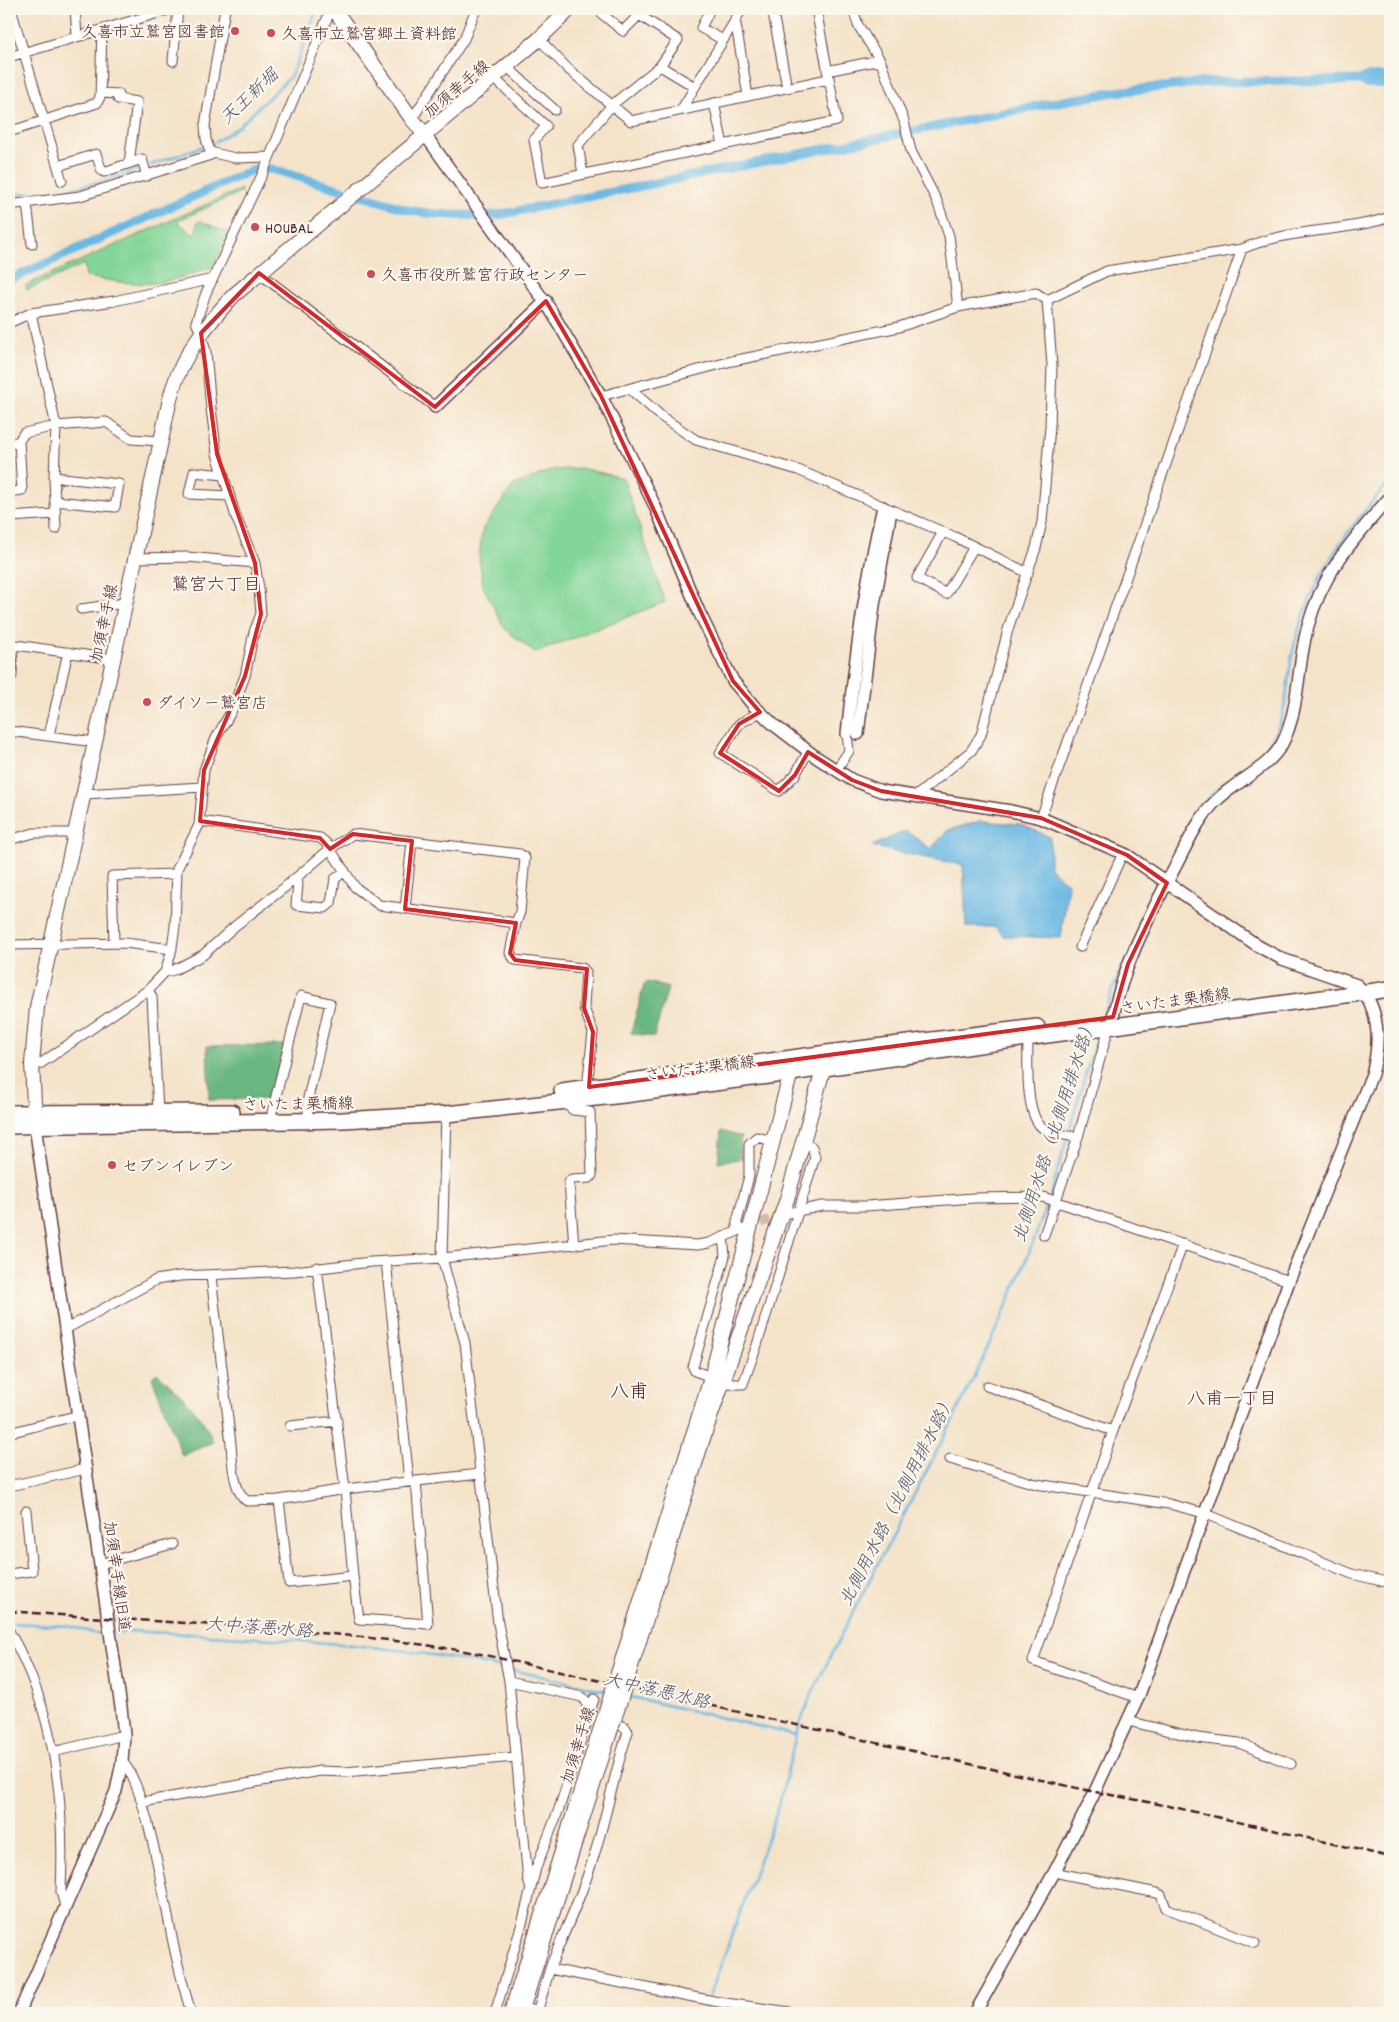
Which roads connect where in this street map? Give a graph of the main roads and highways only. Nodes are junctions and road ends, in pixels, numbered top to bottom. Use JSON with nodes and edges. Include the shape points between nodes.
{"nodes":[{"id":1,"x":332,"y":9,"type":"edge"},
{"id":2,"x":570,"y":9,"type":"edge"},
{"id":3,"x":426,"y":136,"type":"junction"},
{"id":4,"x":1390,"y":981,"type":"edge"},
{"id":5,"x":1361,"y":988,"type":"junction"},
{"id":6,"x":1390,"y":989,"type":"edge"},
{"id":7,"x":1104,"y":1023,"type":"junction"},
{"id":8,"x":826,"y":1061,"type":"junction"},
{"id":9,"x":792,"y":1066,"type":"junction"},
{"id":10,"x":560,"y":1096,"type":"junction"},
{"id":11,"x":9,"y":1113,"type":"edge"},
{"id":12,"x":35,"y":1119,"type":"junction"},
{"id":13,"x":9,"y":1126,"type":"edge"},
{"id":14,"x":717,"y":1379,"type":"junction"},
{"id":15,"x":665,"y":1542,"type":"junction"},
{"id":16,"x":518,"y":2011,"type":"edge"}],
"edges":[{"from":1,"to":3,"type":"main road"},
{"from":2,"to":3,"type":"main road","name":"加須幸手線"},
{"from":3,"to":12,"type":"main road","name":"加須幸手線","via":[[228,302],[201,333],[180,370],[161,441],[34,1025]]},
{"from":4,"to":5,"type":"main road","name":"さいたま栗橋線"},
{"from":5,"to":6,"type":"main road","name":"さいたま栗橋線"},
{"from":5,"to":7,"type":"main road","name":"さいたま栗橋線"},
{"from":7,"to":8,"type":"main road","name":"さいたま栗橋線"},
{"from":7,"to":8,"type":"main road","name":"さいたま栗橋線","via":[[1028,1038]]},
{"from":8,"to":9,"type":"main road","name":"さいたま栗橋線"},
{"from":8,"to":14,"type":"main road","via":[[787,1199]]},
{"from":9,"to":10,"type":"main road","name":"さいたま栗橋線"},
{"from":9,"to":10,"type":"main road","name":"さいたま栗橋線","via":[[589,1087]]},
{"from":9,"to":14,"type":"main road"},
{"from":10,"to":12,"type":"main road","name":"さいたま栗橋線","via":[[308,1112],[158,1112]]},
{"from":10,"to":12,"type":"main road","name":"さいたま栗橋線","via":[[446,1114],[343,1120]]},
{"from":11,"to":12,"type":"main road","name":"さいたま栗橋線"},
{"from":12,"to":13,"type":"main road","name":"さいたま栗橋線"},
{"from":14,"to":15,"type":"main road","name":"加須幸手線","via":[[705,1432]]},
{"from":14,"to":15,"type":"main road","name":"加須幸手線","via":[[704,1402]]},
{"from":15,"to":16,"type":"main road","name":"加須幸手線","bridge":true}]}
